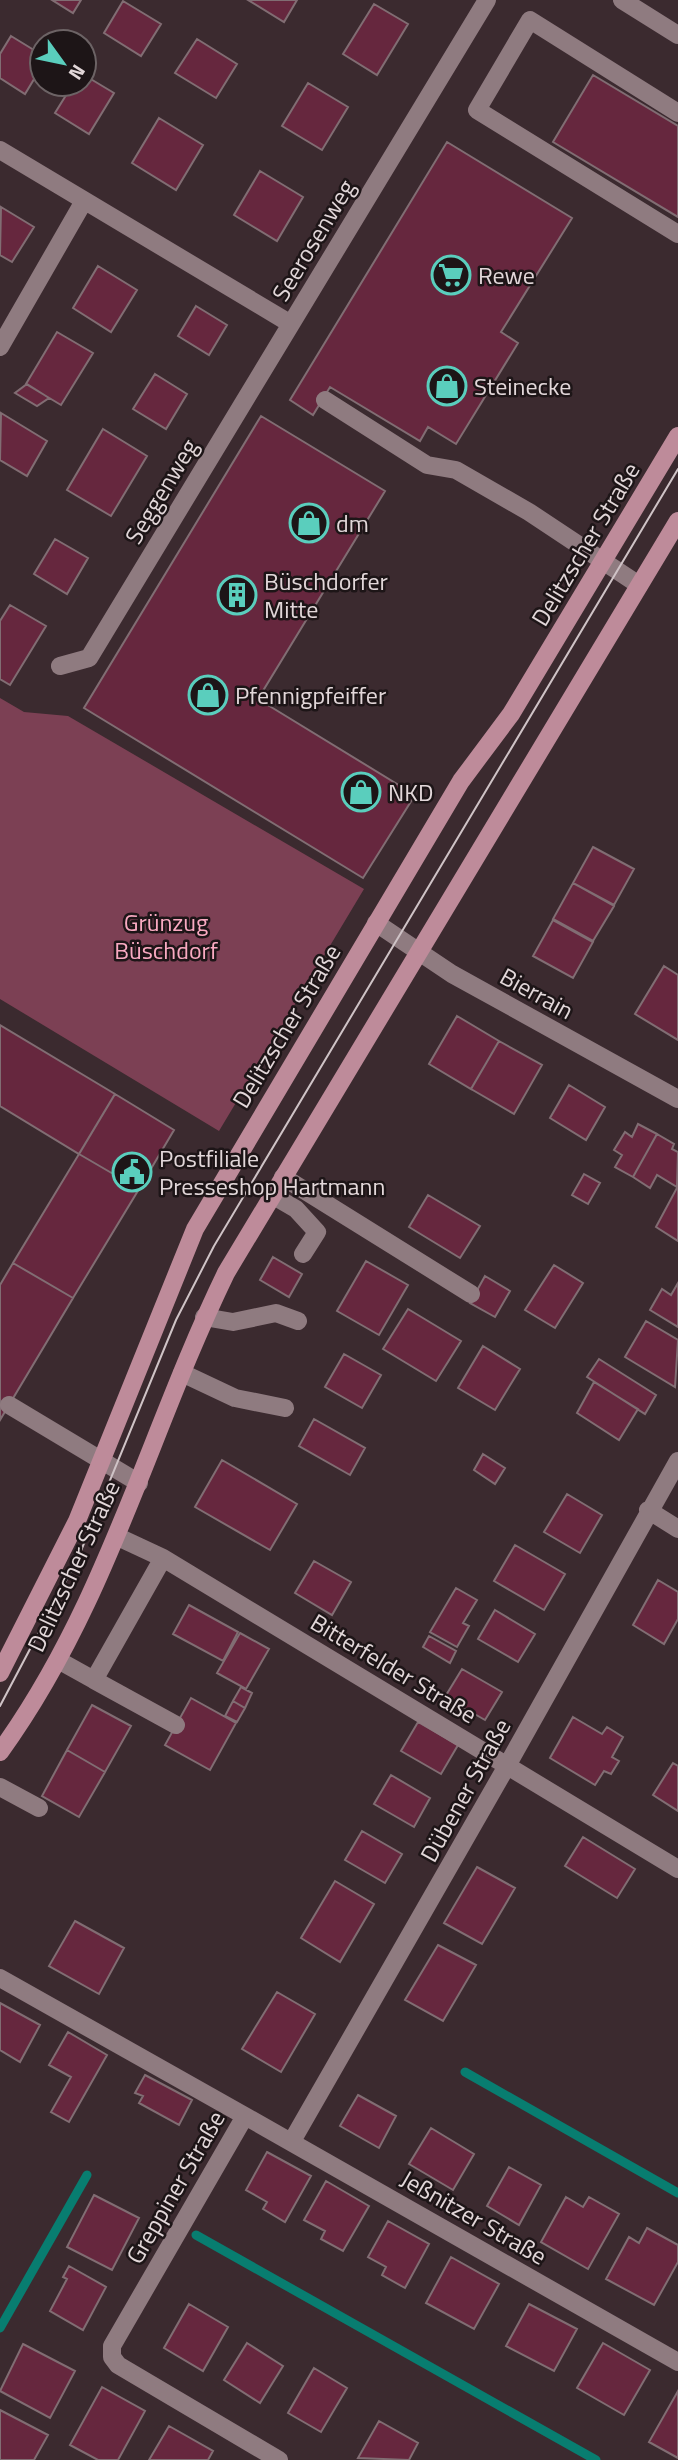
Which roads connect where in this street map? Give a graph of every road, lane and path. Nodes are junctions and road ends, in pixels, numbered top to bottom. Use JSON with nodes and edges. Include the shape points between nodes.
{"nodes":[{"id":1,"x":486,"y":0,"type":"edge"},
{"id":2,"x":622,"y":0,"type":"edge"},
{"id":3,"x":678,"y":36,"type":"edge"},
{"id":4,"x":678,"y":113,"type":"edge"},
{"id":5,"x":0,"y":150,"type":"edge"},
{"id":6,"x":84,"y":201,"type":"junction"},
{"id":7,"x":678,"y":234,"type":"edge"},
{"id":8,"x":291,"y":324,"type":"junction"},
{"id":9,"x":0,"y":347,"type":"edge"},
{"id":10,"x":325,"y":400,"type":"dead end"},
{"id":11,"x":678,"y":436,"type":"edge"},
{"id":12,"x":678,"y":521,"type":"edge"},
{"id":13,"x":603,"y":561,"type":"junction"},
{"id":14,"x":639,"y":585,"type":"junction"},
{"id":15,"x":60,"y":666,"type":"dead end"},
{"id":16,"x":376,"y":923,"type":"junction"},
{"id":17,"x":419,"y":951,"type":"junction"},
{"id":18,"x":678,"y":1099,"type":"edge"},
{"id":19,"x":283,"y":1177,"type":"junction"},
{"id":20,"x":272,"y":1195,"type":"junction"},
{"id":21,"x":303,"y":1254,"type":"dead end"},
{"id":22,"x":471,"y":1294,"type":"dead end"},
{"id":23,"x":204,"y":1317,"type":"junction"},
{"id":24,"x":298,"y":1321,"type":"dead end"},
{"id":25,"x":182,"y":1373,"type":"junction"},
{"id":26,"x":9,"y":1405,"type":"dead end"},
{"id":27,"x":285,"y":1408,"type":"dead end"},
{"id":28,"x":102,"y":1461,"type":"junction"},
{"id":29,"x":678,"y":1461,"type":"edge"},
{"id":30,"x":139,"y":1483,"type":"junction"},
{"id":31,"x":649,"y":1510,"type":"junction"},
{"id":32,"x":678,"y":1529,"type":"edge"},
{"id":33,"x":118,"y":1537,"type":"junction"},
{"id":34,"x":163,"y":1558,"type":"junction"},
{"id":35,"x":58,"y":1660,"type":"junction"},
{"id":36,"x":0,"y":1673,"type":"edge"},
{"id":37,"x":94,"y":1680,"type":"junction"},
{"id":38,"x":176,"y":1725,"type":"dead end"},
{"id":39,"x":0,"y":1752,"type":"edge"},
{"id":40,"x":509,"y":1765,"type":"junction"},
{"id":41,"x":0,"y":1787,"type":"edge"},
{"id":42,"x":39,"y":1808,"type":"dead end"},
{"id":43,"x":678,"y":1869,"type":"edge"},
{"id":44,"x":0,"y":1979,"type":"edge"},
{"id":45,"x":245,"y":2116,"type":"junction"},
{"id":46,"x":292,"y":2141,"type":"junction"},
{"id":47,"x":678,"y":2362,"type":"edge"},
{"id":48,"x":279,"y":2460,"type":"edge"}],
"edges":[{"from":1,"to":8,"type":"street","name":"Seerosenweg"},
{"from":2,"to":3,"type":"street"},
{"from":4,"to":7,"type":"street","via":[[530,20],[477,110]]},
{"from":5,"to":6,"type":"street","name":"Seerosenweg"},
{"from":6,"to":8,"type":"street","name":"Seerosenweg"},
{"from":6,"to":9,"type":"street"},
{"from":8,"to":15,"type":"street","name":"Seggenweg","via":[[89,658]]},
{"from":10,"to":13,"type":"street","via":[[428,465],[456,470],[529,512]]},
{"from":11,"to":13,"type":"main road","name":"Delitzscher Straße"},
{"from":12,"to":14,"type":"main road","name":"Delitzscher Straße"},
{"from":13,"to":14,"type":"street"},
{"from":13,"to":16,"type":"main road","name":"Delitzscher Straße"},
{"from":14,"to":17,"type":"main road","name":"Delitzscher Straße"},
{"from":16,"to":17,"type":"street","name":"Bierrain"},
{"from":16,"to":28,"type":"main road","name":"Delitzscher Straße","via":[[195,1229]]},
{"from":17,"to":18,"type":"street","name":"Bierrain"},
{"from":17,"to":19,"type":"main road","name":"Delitzscher Straße"},
{"from":19,"to":20,"type":"main road","name":"Delitzscher Straße"},
{"from":19,"to":22,"type":"street"},
{"from":20,"to":21,"type":"street","via":[[296,1209],[317,1232]]},
{"from":20,"to":23,"type":"main road","name":"Delitzscher Straße"},
{"from":23,"to":24,"type":"street","via":[[233,1322],[276,1313]]},
{"from":23,"to":25,"type":"main road","name":"Delitzscher Straße"},
{"from":25,"to":27,"type":"street","via":[[235,1398]]},
{"from":25,"to":30,"type":"main road","name":"Delitzscher Straße"},
{"from":26,"to":28,"type":"street"},
{"from":28,"to":30,"type":"street"},
{"from":28,"to":36,"type":"main road","name":"Delitzscher Straße"},
{"from":29,"to":31,"type":"street","name":"Dübener Straße"},
{"from":30,"to":33,"type":"main road","name":"Delitzscher Straße"},
{"from":31,"to":32,"type":"street"},
{"from":31,"to":40,"type":"street","name":"Dübener Straße"},
{"from":33,"to":34,"type":"street","name":"Bitterfelder Straße"},
{"from":33,"to":35,"type":"main road","name":"Delitzscher Straße"},
{"from":34,"to":37,"type":"street"},
{"from":34,"to":40,"type":"street","name":"Bitterfelder Straße"},
{"from":35,"to":37,"type":"street"},
{"from":35,"to":39,"type":"main road","name":"Delitzscher Straße"},
{"from":37,"to":38,"type":"street"},
{"from":40,"to":43,"type":"street","name":"Bitterfelder Straße"},
{"from":40,"to":46,"type":"street","name":"Dübener Straße"},
{"from":41,"to":42,"type":"street"},
{"from":44,"to":45,"type":"street","name":"Greppiner Straße"},
{"from":45,"to":46,"type":"street","name":"Jeßnitzer Straße"},
{"from":45,"to":48,"type":"street","name":"Greppiner Straße","via":[[112,2346],[112,2357],[118,2365]]},
{"from":46,"to":47,"type":"street","name":"Jeßnitzer Straße"}]}
